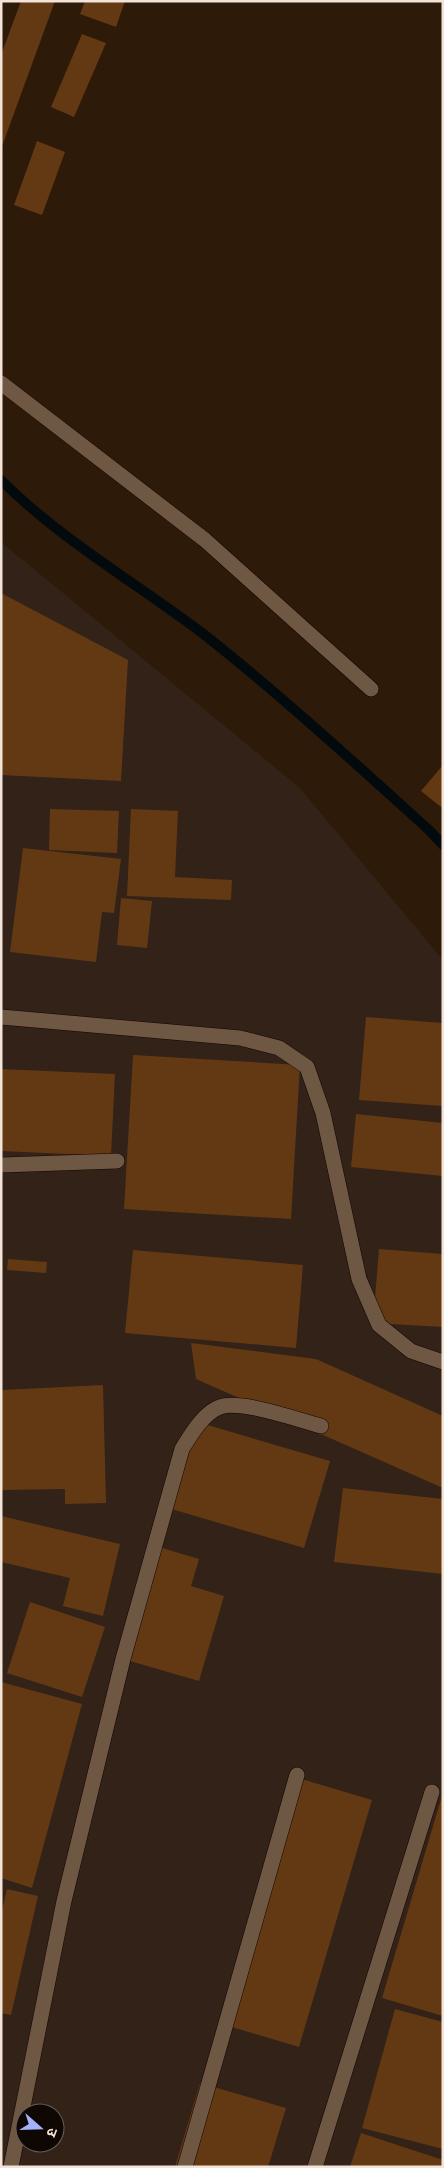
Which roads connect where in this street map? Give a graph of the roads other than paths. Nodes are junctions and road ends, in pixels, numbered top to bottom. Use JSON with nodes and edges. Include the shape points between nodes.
{"nodes":[{"id":1,"x":1,"y":383,"type":"edge"},
{"id":2,"x":372,"y":689,"type":"dead end"},
{"id":3,"x":1,"y":1017,"type":"edge"},
{"id":4,"x":117,"y":1161,"type":"dead end"},
{"id":5,"x":1,"y":1165,"type":"edge"},
{"id":6,"x":443,"y":1362,"type":"edge"},
{"id":7,"x":322,"y":1426,"type":"dead end"},
{"id":8,"x":297,"y":1775,"type":"dead end"},
{"id":9,"x":432,"y":1792,"type":"dead end"},
{"id":10,"x":11,"y":2167,"type":"edge"},
{"id":11,"x":185,"y":2167,"type":"edge"},
{"id":12,"x":315,"y":2167,"type":"edge"}],
"edges":[{"from":1,"to":2,"type":"lane","via":[[205,540]]},
{"from":3,"to":6,"type":"lane","via":[[240,1038],[279,1048],[307,1067],[323,1113],[359,1279],[379,1325],[411,1351]]},
{"from":4,"to":5,"type":"lane"},
{"from":7,"to":10,"type":"lane","via":[[236,1404],[218,1407],[198,1424],[182,1450],[123,1659],[67,1891]]},
{"from":8,"to":11,"type":"lane"},
{"from":9,"to":12,"type":"lane"}]}
